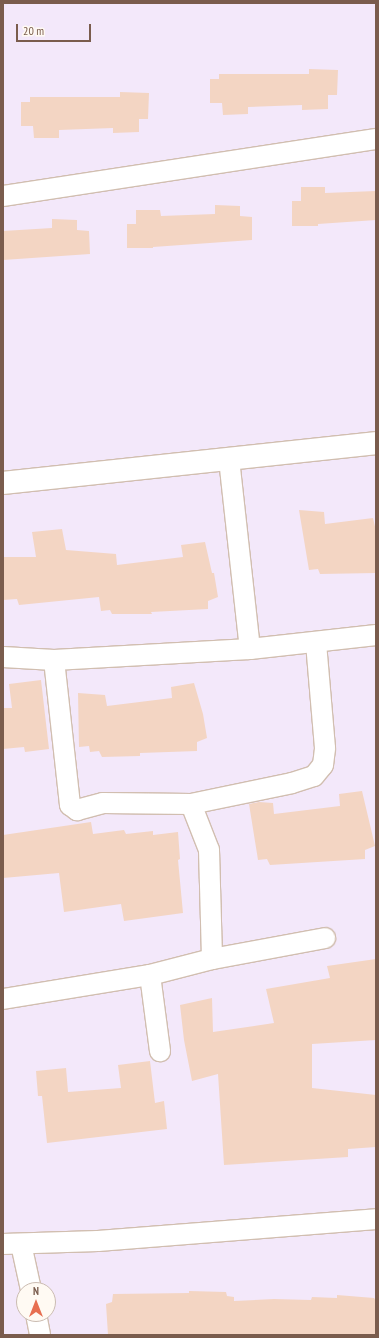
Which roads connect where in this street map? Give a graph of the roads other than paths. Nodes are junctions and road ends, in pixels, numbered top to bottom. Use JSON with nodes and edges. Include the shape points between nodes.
{"nodes":[{"id":1,"x":376,"y":139,"type":"edge"},
{"id":2,"x":3,"y":196,"type":"edge"},
{"id":3,"x":376,"y":443,"type":"edge"},
{"id":4,"x":229,"y":459,"type":"junction"},
{"id":5,"x":3,"y":483,"type":"edge"},
{"id":6,"x":376,"y":635,"type":"edge"},
{"id":7,"x":316,"y":642,"type":"junction"},
{"id":8,"x":250,"y":650,"type":"junction"},
{"id":9,"x":3,"y":657,"type":"edge"},
{"id":10,"x":54,"y":660,"type":"junction"},
{"id":11,"x":191,"y":804,"type":"junction"},
{"id":12,"x":325,"y":938,"type":"dead end"},
{"id":13,"x":212,"y":959,"type":"junction"},
{"id":14,"x":150,"y":975,"type":"junction"},
{"id":15,"x":3,"y":1000,"type":"edge"},
{"id":16,"x":160,"y":1051,"type":"dead end"},
{"id":17,"x":376,"y":1219,"type":"edge"},
{"id":18,"x":12,"y":1244,"type":"edge"},
{"id":19,"x":28,"y":1282,"type":"edge"},
{"id":20,"x":38,"y":1322,"type":"edge"},
{"id":21,"x":40,"y":1335,"type":"edge"}],
"edges":[{"from":1,"to":2,"type":"street"},
{"from":3,"to":4,"type":"street"},
{"from":4,"to":5,"type":"street"},
{"from":4,"to":8,"type":"street"},
{"from":6,"to":7,"type":"street"},
{"from":7,"to":8,"type":"street"},
{"from":7,"to":11,"type":"street","via":[[325,748],[324,765],[314,776],[292,783]]},
{"from":8,"to":10,"type":"street"},
{"from":9,"to":10,"type":"street"},
{"from":10,"to":11,"type":"street","via":[[70,805],[77,810],[103,803]]},
{"from":11,"to":13,"type":"street","via":[[208,850]]},
{"from":12,"to":13,"type":"street"},
{"from":13,"to":14,"type":"street"},
{"from":14,"to":15,"type":"street"},
{"from":14,"to":16,"type":"street"},
{"from":17,"to":18,"type":"street","via":[[98,1241]]},
{"from":18,"to":19,"type":"street"},
{"from":20,"to":21,"type":"street"}]}
